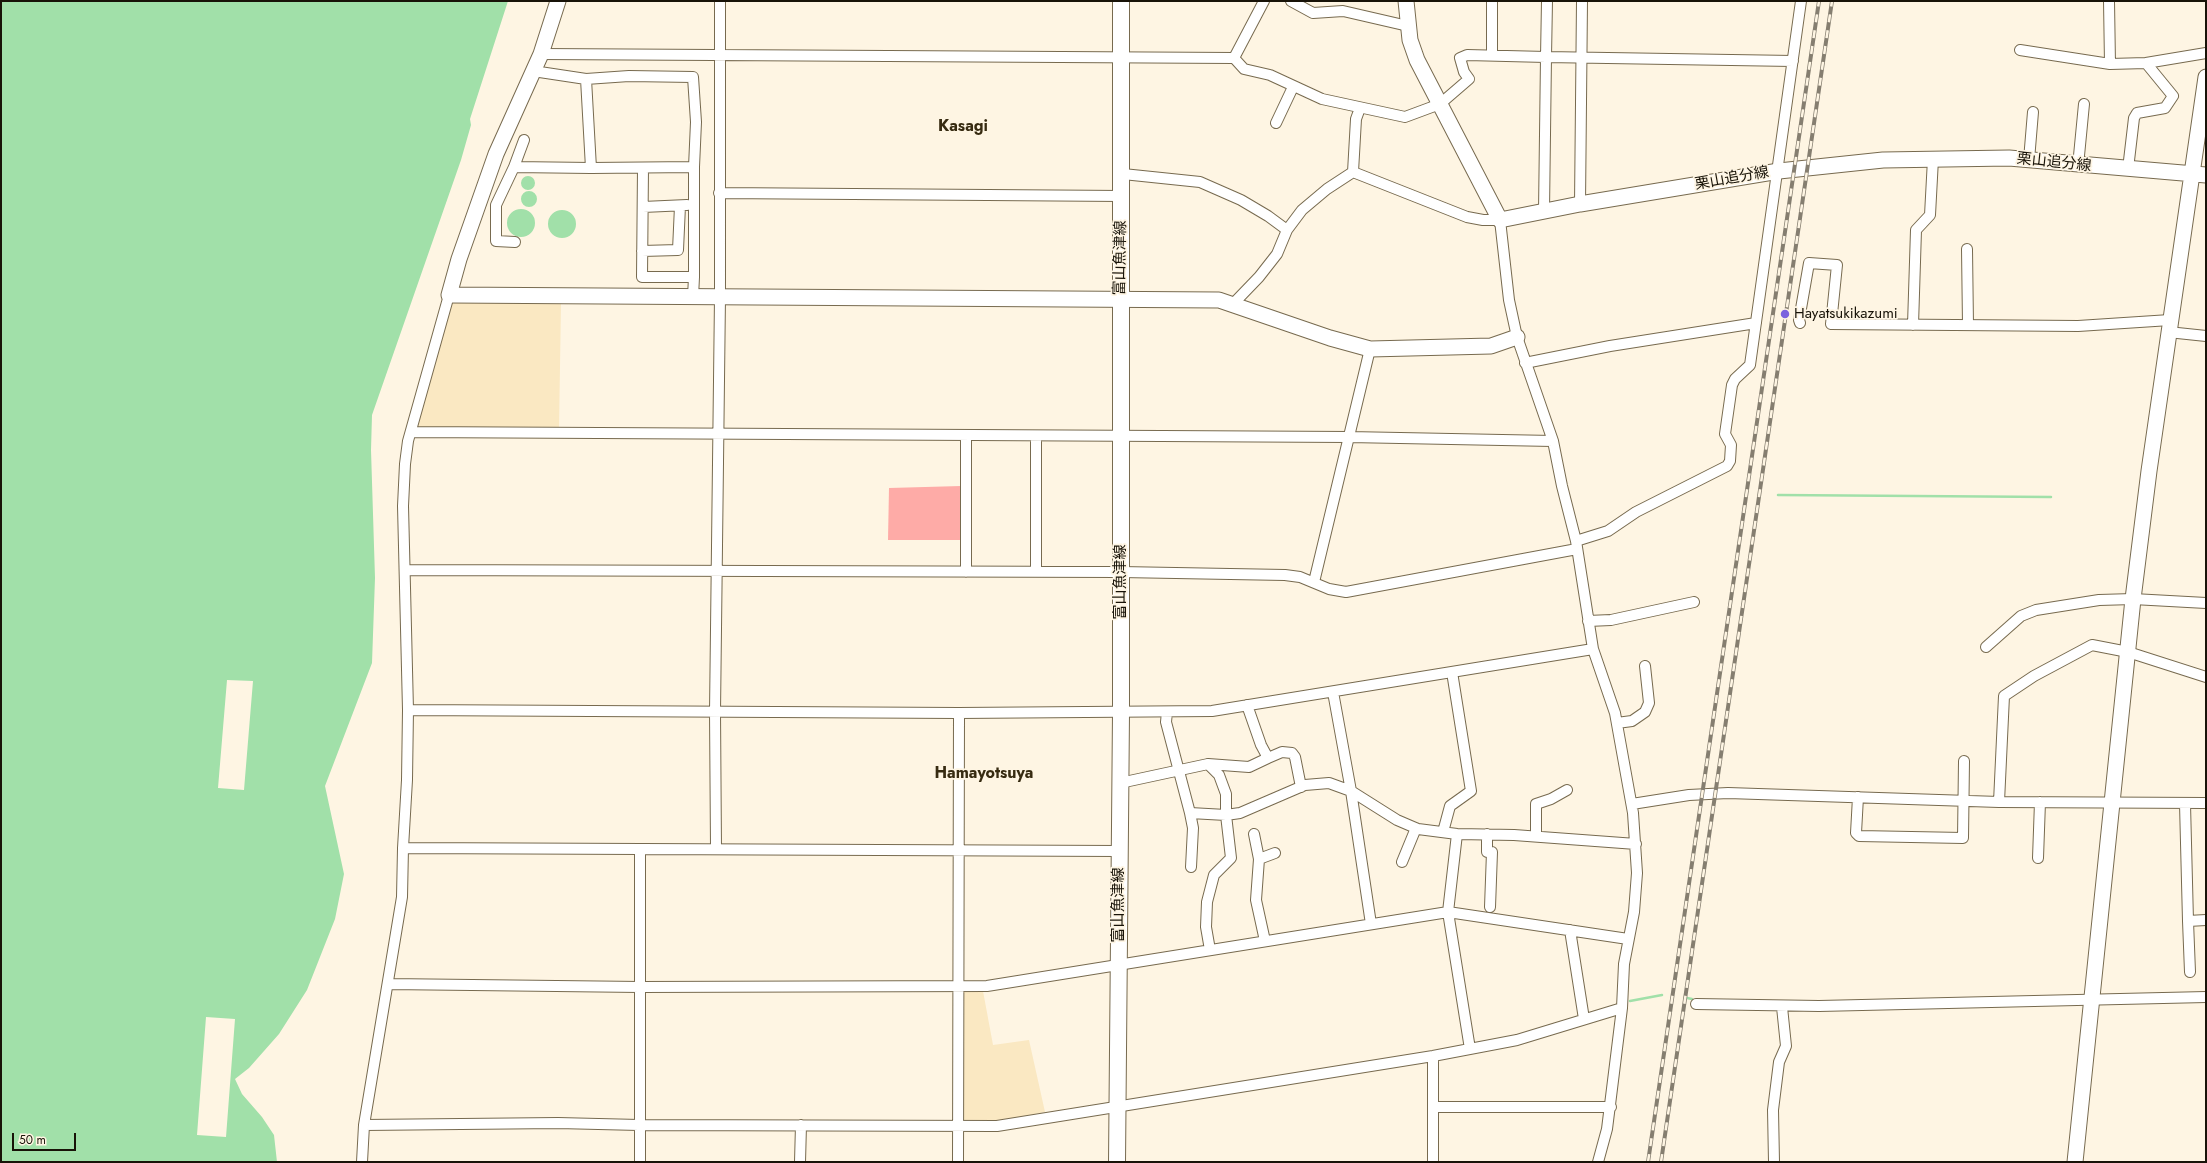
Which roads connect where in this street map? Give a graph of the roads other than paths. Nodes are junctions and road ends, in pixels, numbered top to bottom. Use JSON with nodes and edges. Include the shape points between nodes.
{"nodes":[{"id":1,"x":558,"y":1,"type":"edge"},
{"id":2,"x":720,"y":1,"type":"edge"},
{"id":3,"x":1121,"y":1,"type":"edge"},
{"id":4,"x":1264,"y":1,"type":"edge"},
{"id":5,"x":1291,"y":1,"type":"edge"},
{"id":6,"x":1406,"y":1,"type":"edge"},
{"id":7,"x":1492,"y":1,"type":"edge"},
{"id":8,"x":1547,"y":1,"type":"edge"},
{"id":9,"x":1582,"y":1,"type":"edge"},
{"id":10,"x":1801,"y":1,"type":"edge"},
{"id":11,"x":2109,"y":1,"type":"edge"},
{"id":12,"x":1408,"y":26,"type":"junction"},
{"id":13,"x":2020,"y":50,"type":"dead end"},
{"id":14,"x":2206,"y":53,"type":"edge"},
{"id":15,"x":541,"y":54,"type":"junction"},
{"id":16,"x":721,"y":54,"type":"junction"},
{"id":17,"x":1492,"y":54,"type":"junction"},
{"id":18,"x":1121,"y":56,"type":"junction"},
{"id":19,"x":1582,"y":56,"type":"junction"},
{"id":20,"x":1546,"y":57,"type":"junction"},
{"id":21,"x":1234,"y":58,"type":"junction"},
{"id":22,"x":1793,"y":61,"type":"junction"},
{"id":23,"x":2146,"y":63,"type":"junction"},
{"id":24,"x":2110,"y":64,"type":"junction"},
{"id":25,"x":533,"y":71,"type":"junction"},
{"id":26,"x":2206,"y":76,"type":"edge"},
{"id":27,"x":586,"y":79,"type":"junction"},
{"id":28,"x":1293,"y":87,"type":"junction"},
{"id":29,"x":1440,"y":104,"type":"junction"},
{"id":30,"x":2084,"y":104,"type":"dead end"},
{"id":31,"x":1360,"y":108,"type":"junction"},
{"id":32,"x":2033,"y":112,"type":"dead end"},
{"id":33,"x":1276,"y":123,"type":"dead end"},
{"id":34,"x":524,"y":140,"type":"dead end"},
{"id":35,"x":1933,"y":159,"type":"junction"},
{"id":36,"x":2028,"y":160,"type":"junction"},
{"id":37,"x":514,"y":166,"type":"junction"},
{"id":38,"x":694,"y":166,"type":"junction"},
{"id":39,"x":2078,"y":166,"type":"junction"},
{"id":40,"x":590,"y":168,"type":"junction"},
{"id":41,"x":643,"y":168,"type":"junction"},
{"id":42,"x":2128,"y":169,"type":"junction"},
{"id":43,"x":1779,"y":171,"type":"junction"},
{"id":44,"x":1353,"y":172,"type":"junction"},
{"id":45,"x":1123,"y":174,"type":"junction"},
{"id":46,"x":2199,"y":174,"type":"edge"},
{"id":47,"x":719,"y":193,"type":"junction"},
{"id":48,"x":1122,"y":196,"type":"junction"},
{"id":49,"x":1580,"y":204,"type":"junction"},
{"id":50,"x":695,"y":205,"type":"junction"},
{"id":51,"x":680,"y":206,"type":"junction"},
{"id":52,"x":643,"y":207,"type":"junction"},
{"id":53,"x":1544,"y":211,"type":"junction"},
{"id":54,"x":1500,"y":220,"type":"junction"},
{"id":55,"x":1288,"y":230,"type":"junction"},
{"id":56,"x":515,"y":242,"type":"dead end"},
{"id":57,"x":1967,"y":249,"type":"dead end"},
{"id":58,"x":678,"y":250,"type":"junction"},
{"id":59,"x":695,"y":250,"type":"junction"},
{"id":60,"x":642,"y":251,"type":"junction"},
{"id":61,"x":694,"y":277,"type":"junction"},
{"id":62,"x":449,"y":295,"type":"junction"},
{"id":63,"x":693,"y":297,"type":"junction"},
{"id":64,"x":720,"y":297,"type":"junction"},
{"id":65,"x":1120,"y":300,"type":"junction"},
{"id":66,"x":1233,"y":304,"type":"junction"},
{"id":67,"x":1756,"y":323,"type":"junction"},
{"id":68,"x":1800,"y":323,"type":"dead end"},
{"id":69,"x":1913,"y":325,"type":"junction"},
{"id":70,"x":1968,"y":325,"type":"junction"},
{"id":71,"x":2169,"y":326,"type":"junction"},
{"id":72,"x":2206,"y":336,"type":"edge"},
{"id":73,"x":1517,"y":337,"type":"junction"},
{"id":74,"x":1370,"y":349,"type":"junction"},
{"id":75,"x":1525,"y":362,"type":"junction"},
{"id":76,"x":411,"y":432,"type":"junction"},
{"id":77,"x":718,"y":435,"type":"junction"},
{"id":78,"x":966,"y":436,"type":"junction"},
{"id":79,"x":1036,"y":436,"type":"junction"},
{"id":80,"x":1120,"y":436,"type":"junction"},
{"id":81,"x":1349,"y":437,"type":"junction"},
{"id":82,"x":1553,"y":441,"type":"junction"},
{"id":83,"x":1577,"y":545,"type":"junction"},
{"id":84,"x":406,"y":570,"type":"junction"},
{"id":85,"x":717,"y":572,"type":"junction"},
{"id":86,"x":966,"y":572,"type":"junction"},
{"id":87,"x":1036,"y":572,"type":"junction"},
{"id":88,"x":1120,"y":572,"type":"junction"},
{"id":89,"x":1314,"y":582,"type":"junction"},
{"id":90,"x":2133,"y":599,"type":"junction"},
{"id":91,"x":1694,"y":602,"type":"dead end"},
{"id":92,"x":2206,"y":603,"type":"edge"},
{"id":93,"x":1588,"y":621,"type":"junction"},
{"id":94,"x":1986,"y":647,"type":"dead end"},
{"id":95,"x":1593,"y":649,"type":"junction"},
{"id":96,"x":2128,"y":652,"type":"junction"},
{"id":97,"x":1645,"y":666,"type":"dead end"},
{"id":98,"x":1452,"y":672,"type":"junction"},
{"id":99,"x":2206,"y":677,"type":"edge"},
{"id":100,"x":1333,"y":692,"type":"junction"},
{"id":101,"x":1247,"y":705,"type":"junction"},
{"id":102,"x":408,"y":710,"type":"junction"},
{"id":103,"x":715,"y":712,"type":"junction"},
{"id":104,"x":1167,"y":712,"type":"junction"},
{"id":105,"x":959,"y":713,"type":"junction"},
{"id":106,"x":1121,"y":713,"type":"junction"},
{"id":107,"x":1617,"y":723,"type":"junction"},
{"id":108,"x":1268,"y":758,"type":"junction"},
{"id":109,"x":1964,"y":761,"type":"dead end"},
{"id":110,"x":1208,"y":764,"type":"junction"},
{"id":111,"x":1177,"y":769,"type":"junction"},
{"id":112,"x":1120,"y":782,"type":"junction"},
{"id":113,"x":1301,"y":787,"type":"junction"},
{"id":114,"x":1567,"y":790,"type":"dead end"},
{"id":115,"x":1351,"y":791,"type":"junction"},
{"id":116,"x":1858,"y":797,"type":"junction"},
{"id":117,"x":1964,"y":801,"type":"junction"},
{"id":118,"x":1999,"y":802,"type":"junction"},
{"id":119,"x":2040,"y":802,"type":"junction"},
{"id":120,"x":2114,"y":803,"type":"junction"},
{"id":121,"x":2206,"y":803,"type":"edge"},
{"id":122,"x":1632,"y":804,"type":"junction"},
{"id":123,"x":2186,"y":804,"type":"junction"},
{"id":124,"x":1190,"y":813,"type":"junction"},
{"id":125,"x":1226,"y":815,"type":"junction"},
{"id":126,"x":1416,"y":828,"type":"junction"},
{"id":127,"x":1443,"y":832,"type":"junction"},
{"id":128,"x":1254,"y":834,"type":"dead end"},
{"id":129,"x":1457,"y":834,"type":"junction"},
{"id":130,"x":1487,"y":834,"type":"junction"},
{"id":131,"x":1536,"y":836,"type":"junction"},
{"id":132,"x":1636,"y":844,"type":"junction"},
{"id":133,"x":402,"y":848,"type":"junction"},
{"id":134,"x":716,"y":848,"type":"junction"},
{"id":135,"x":640,"y":850,"type":"junction"},
{"id":136,"x":959,"y":850,"type":"junction"},
{"id":137,"x":1118,"y":851,"type":"junction"},
{"id":138,"x":1276,"y":853,"type":"dead end"},
{"id":139,"x":2038,"y":858,"type":"dead end"},
{"id":140,"x":1259,"y":859,"type":"junction"},
{"id":141,"x":1402,"y":862,"type":"dead end"},
{"id":142,"x":1191,"y":867,"type":"dead end"},
{"id":143,"x":1490,"y":907,"type":"dead end"},
{"id":144,"x":1448,"y":912,"type":"junction"},
{"id":145,"x":2206,"y":920,"type":"edge"},
{"id":146,"x":2188,"y":921,"type":"junction"},
{"id":147,"x":1371,"y":924,"type":"junction"},
{"id":148,"x":1570,"y":930,"type":"junction"},
{"id":149,"x":1628,"y":939,"type":"junction"},
{"id":150,"x":1265,"y":942,"type":"junction"},
{"id":151,"x":1210,"y":950,"type":"junction"},
{"id":152,"x":1119,"y":966,"type":"junction"},
{"id":153,"x":2190,"y":972,"type":"dead end"},
{"id":154,"x":388,"y":984,"type":"junction"},
{"id":155,"x":959,"y":986,"type":"junction"},
{"id":156,"x":640,"y":987,"type":"junction"},
{"id":157,"x":2206,"y":997,"type":"edge"},
{"id":158,"x":2092,"y":1000,"type":"junction"},
{"id":159,"x":1696,"y":1004,"type":"dead end"},
{"id":160,"x":1782,"y":1007,"type":"junction"},
{"id":161,"x":1622,"y":1008,"type":"junction"},
{"id":162,"x":1584,"y":1018,"type":"junction"},
{"id":163,"x":1470,"y":1049,"type":"junction"},
{"id":164,"x":1433,"y":1056,"type":"junction"},
{"id":165,"x":1117,"y":1106,"type":"junction"},
{"id":166,"x":1433,"y":1107,"type":"junction"},
{"id":167,"x":1610,"y":1107,"type":"junction"},
{"id":168,"x":364,"y":1125,"type":"junction"},
{"id":169,"x":639,"y":1125,"type":"junction"},
{"id":170,"x":800,"y":1125,"type":"junction"},
{"id":171,"x":958,"y":1126,"type":"junction"},
{"id":172,"x":362,"y":1162,"type":"edge"},
{"id":173,"x":640,"y":1162,"type":"edge"},
{"id":174,"x":800,"y":1162,"type":"edge"},
{"id":175,"x":958,"y":1162,"type":"edge"},
{"id":176,"x":1117,"y":1162,"type":"edge"},
{"id":177,"x":1434,"y":1162,"type":"edge"},
{"id":178,"x":1598,"y":1162,"type":"edge"},
{"id":179,"x":1774,"y":1162,"type":"edge"},
{"id":180,"x":2075,"y":1162,"type":"edge"}],
"edges":[{"from":1,"to":15,"type":"street"},
{"from":2,"to":16,"type":"street"},
{"from":3,"to":18,"type":"main road","name":"富山魚津線"},
{"from":4,"to":21,"type":"street"},
{"from":5,"to":12,"type":"street","via":[[1313,13],[1343,11]]},
{"from":6,"to":12,"type":"street"},
{"from":7,"to":17,"type":"street"},
{"from":8,"to":20,"type":"street"},
{"from":9,"to":19,"type":"street"},
{"from":10,"to":22,"type":"street"},
{"from":11,"to":24,"type":"street"},
{"from":12,"to":29,"type":"street","via":[[1417,60]]},
{"from":13,"to":24,"type":"street"},
{"from":14,"to":23,"type":"street"},
{"from":15,"to":16,"type":"street"},
{"from":15,"to":25,"type":"street"},
{"from":16,"to":18,"type":"street"},
{"from":16,"to":47,"type":"street"},
{"from":17,"to":20,"type":"street"},
{"from":17,"to":29,"type":"street","via":[[1467,55],[1460,58],[1469,79]]},
{"from":18,"to":21,"type":"street"},
{"from":18,"to":45,"type":"main road","name":"富山魚津線"},
{"from":19,"to":20,"type":"street"},
{"from":19,"to":22,"type":"street"},
{"from":19,"to":49,"type":"street"},
{"from":20,"to":53,"type":"street"},
{"from":21,"to":28,"type":"street","via":[[1244,69],[1270,75]]},
{"from":22,"to":43,"type":"street"},
{"from":23,"to":24,"type":"street"},
{"from":23,"to":42,"type":"street","via":[[2173,96],[2165,108],[2138,113],[2134,118]]},
{"from":25,"to":27,"type":"street"},
{"from":25,"to":62,"type":"street","via":[[496,154]]},
{"from":26,"to":46,"type":"street"},
{"from":27,"to":38,"type":"street","via":[[629,76],[693,77],[696,122]]},
{"from":27,"to":40,"type":"street"},
{"from":28,"to":31,"type":"street","via":[[1322,99]]},
{"from":28,"to":33,"type":"street"},
{"from":29,"to":31,"type":"street","via":[[1405,117]]},
{"from":29,"to":54,"type":"street"},
{"from":30,"to":39,"type":"street"},
{"from":31,"to":44,"type":"street","via":[[1356,119]]},
{"from":32,"to":36,"type":"street"},
{"from":34,"to":37,"type":"street"},
{"from":35,"to":36,"type":"street","name":"栗山追分線"},
{"from":35,"to":43,"type":"street","name":"栗山追分線","via":[[1883,160]]},
{"from":35,"to":69,"type":"street","via":[[1930,215],[1916,230]]},
{"from":36,"to":39,"type":"street","name":"栗山追分線"},
{"from":37,"to":40,"type":"street"},
{"from":37,"to":56,"type":"street","via":[[496,205],[496,241]]},
{"from":38,"to":41,"type":"street"},
{"from":38,"to":50,"type":"street"},
{"from":39,"to":42,"type":"street","name":"栗山追分線"},
{"from":40,"to":41,"type":"street"},
{"from":41,"to":52,"type":"street"},
{"from":42,"to":46,"type":"street","name":"栗山追分線"},
{"from":43,"to":49,"type":"street","name":"栗山追分線"},
{"from":43,"to":67,"type":"street"},
{"from":44,"to":54,"type":"street","via":[[1466,217]]},
{"from":44,"to":55,"type":"street","via":[[1302,210]]},
{"from":45,"to":48,"type":"main road","name":"富山魚津線"},
{"from":45,"to":55,"type":"street","via":[[1200,182],[1240,200]]},
{"from":46,"to":71,"type":"street"},
{"from":47,"to":48,"type":"street"},
{"from":47,"to":64,"type":"street"},
{"from":48,"to":65,"type":"main road","name":"富山魚津線"},
{"from":49,"to":53,"type":"street","name":"栗山追分線"},
{"from":50,"to":51,"type":"street"},
{"from":50,"to":59,"type":"street"},
{"from":51,"to":52,"type":"street"},
{"from":51,"to":58,"type":"street"},
{"from":52,"to":60,"type":"street"},
{"from":53,"to":54,"type":"street","name":"栗山追分線"},
{"from":54,"to":73,"type":"street","via":[[1509,300]]},
{"from":55,"to":66,"type":"street","via":[[1277,254]]},
{"from":57,"to":70,"type":"street"},
{"from":58,"to":59,"type":"street"},
{"from":58,"to":60,"type":"street"},
{"from":59,"to":61,"type":"street"},
{"from":60,"to":61,"type":"street","via":[[642,277]]},
{"from":61,"to":63,"type":"street"},
{"from":62,"to":63,"type":"street"},
{"from":62,"to":76,"type":"street"},
{"from":63,"to":64,"type":"street"},
{"from":64,"to":65,"type":"street"},
{"from":64,"to":77,"type":"street"},
{"from":65,"to":66,"type":"street","via":[[1218,300]]},
{"from":65,"to":80,"type":"main road","name":"富山魚津線"},
{"from":66,"to":74,"type":"street","via":[[1330,338]]},
{"from":67,"to":75,"type":"street"},
{"from":67,"to":83,"type":"street","via":[[1750,365],[1732,385],[1725,434],[1731,445],[1727,466],[1636,512],[1608,531]]},
{"from":68,"to":69,"type":"street","via":[[1809,263],[1837,265],[1831,324]]},
{"from":69,"to":70,"type":"street"},
{"from":70,"to":71,"type":"street"},
{"from":71,"to":72,"type":"street"},
{"from":71,"to":90,"type":"street"},
{"from":73,"to":74,"type":"street","via":[[1491,346]]},
{"from":73,"to":75,"type":"street"},
{"from":74,"to":81,"type":"street"},
{"from":75,"to":82,"type":"street"},
{"from":76,"to":77,"type":"street"},
{"from":76,"to":84,"type":"street","via":[[405,464],[403,506]]},
{"from":77,"to":78,"type":"street"},
{"from":77,"to":85,"type":"street"},
{"from":78,"to":79,"type":"street"},
{"from":78,"to":86,"type":"street"},
{"from":79,"to":80,"type":"street"},
{"from":79,"to":87,"type":"street"},
{"from":80,"to":81,"type":"street"},
{"from":80,"to":88,"type":"main road","name":"富山魚津線"},
{"from":81,"to":82,"type":"street"},
{"from":81,"to":89,"type":"street"},
{"from":82,"to":83,"type":"street"},
{"from":83,"to":89,"type":"street","via":[[1346,592],[1329,590]]},
{"from":83,"to":93,"type":"street"},
{"from":84,"to":85,"type":"street"},
{"from":84,"to":102,"type":"street"},
{"from":85,"to":86,"type":"street"},
{"from":85,"to":103,"type":"street"},
{"from":86,"to":87,"type":"street"},
{"from":87,"to":88,"type":"street"},
{"from":88,"to":89,"type":"street","via":[[1285,575]]},
{"from":88,"to":106,"type":"main road","name":"富山魚津線"},
{"from":90,"to":92,"type":"street"},
{"from":90,"to":94,"type":"street","via":[[2099,600],[2036,610],[2021,616]]},
{"from":90,"to":96,"type":"street"},
{"from":91,"to":93,"type":"street","via":[[1611,620]]},
{"from":93,"to":95,"type":"street"},
{"from":95,"to":98,"type":"street"},
{"from":95,"to":107,"type":"street"},
{"from":96,"to":99,"type":"street"},
{"from":96,"to":118,"type":"street","via":[[2092,645],[2034,676],[2004,696]]},
{"from":96,"to":120,"type":"street"},
{"from":97,"to":107,"type":"street","via":[[1649,703],[1645,712],[1632,721]]},
{"from":98,"to":100,"type":"street"},
{"from":98,"to":127,"type":"street","via":[[1471,791],[1450,806]]},
{"from":100,"to":101,"type":"street"},
{"from":100,"to":115,"type":"street"},
{"from":101,"to":104,"type":"street","via":[[1212,711]]},
{"from":101,"to":108,"type":"street"},
{"from":102,"to":103,"type":"street"},
{"from":102,"to":133,"type":"street","via":[[407,780]]},
{"from":103,"to":105,"type":"street"},
{"from":103,"to":134,"type":"street"},
{"from":104,"to":106,"type":"street"},
{"from":104,"to":111,"type":"street","via":[[1166,722]]},
{"from":105,"to":106,"type":"street"},
{"from":105,"to":136,"type":"street"},
{"from":106,"to":112,"type":"main road","name":"富山魚津線"},
{"from":107,"to":122,"type":"street"},
{"from":108,"to":110,"type":"street","via":[[1249,767]]},
{"from":108,"to":113,"type":"street","via":[[1282,752],[1292,753]]},
{"from":109,"to":117,"type":"street"},
{"from":110,"to":111,"type":"street"},
{"from":110,"to":125,"type":"street","via":[[1219,775],[1224,787]]},
{"from":111,"to":112,"type":"street"},
{"from":111,"to":124,"type":"street"},
{"from":112,"to":137,"type":"main road","name":"富山魚津線"},
{"from":113,"to":115,"type":"street","via":[[1329,783]]},
{"from":113,"to":125,"type":"street","via":[[1252,808]]},
{"from":114,"to":131,"type":"street","via":[[1536,804]]},
{"from":115,"to":126,"type":"street","via":[[1397,820]]},
{"from":115,"to":147,"type":"street"},
{"from":116,"to":117,"type":"street"},
{"from":116,"to":117,"type":"street","via":[[1856,834],[1859,836],[1963,838]]},
{"from":116,"to":122,"type":"street","via":[[1728,793],[1689,795]]},
{"from":117,"to":118,"type":"street"},
{"from":118,"to":119,"type":"street"},
{"from":119,"to":120,"type":"street"},
{"from":119,"to":139,"type":"street"},
{"from":120,"to":123,"type":"street"},
{"from":120,"to":158,"type":"street"},
{"from":121,"to":123,"type":"street"},
{"from":122,"to":132,"type":"street"},
{"from":123,"to":146,"type":"street"},
{"from":124,"to":125,"type":"street"},
{"from":124,"to":142,"type":"street","via":[[1193,828]]},
{"from":125,"to":151,"type":"street","via":[[1231,858],[1214,875],[1207,902],[1206,927]]},
{"from":126,"to":127,"type":"street"},
{"from":126,"to":141,"type":"street"},
{"from":127,"to":129,"type":"street"},
{"from":128,"to":140,"type":"street"},
{"from":129,"to":130,"type":"street"},
{"from":129,"to":144,"type":"street"},
{"from":130,"to":131,"type":"street"},
{"from":130,"to":143,"type":"street","via":[[1487,852],[1492,852]]},
{"from":131,"to":132,"type":"street"},
{"from":132,"to":149,"type":"street","via":[[1634,912]]},
{"from":133,"to":135,"type":"street"},
{"from":133,"to":154,"type":"street","via":[[402,897]]},
{"from":134,"to":135,"type":"street"},
{"from":134,"to":136,"type":"street"},
{"from":135,"to":156,"type":"street"},
{"from":136,"to":137,"type":"street"},
{"from":136,"to":155,"type":"street"},
{"from":137,"to":152,"type":"main road","name":"富山魚津線"},
{"from":138,"to":140,"type":"street"},
{"from":140,"to":150,"type":"street","via":[[1256,900]]},
{"from":144,"to":147,"type":"street"},
{"from":144,"to":148,"type":"street"},
{"from":144,"to":163,"type":"street"},
{"from":145,"to":146,"type":"street"},
{"from":146,"to":153,"type":"street"},
{"from":147,"to":150,"type":"street"},
{"from":148,"to":149,"type":"street"},
{"from":148,"to":162,"type":"street"},
{"from":149,"to":161,"type":"street"},
{"from":150,"to":151,"type":"street"},
{"from":151,"to":152,"type":"street"},
{"from":152,"to":155,"type":"street","via":[[987,986]]},
{"from":152,"to":165,"type":"main road","name":"富山魚津線"},
{"from":154,"to":156,"type":"street"},
{"from":154,"to":168,"type":"street"},
{"from":155,"to":156,"type":"street"},
{"from":155,"to":171,"type":"street"},
{"from":156,"to":169,"type":"street"},
{"from":157,"to":158,"type":"street"},
{"from":158,"to":160,"type":"street"},
{"from":158,"to":180,"type":"street"},
{"from":159,"to":160,"type":"street"},
{"from":160,"to":179,"type":"street","via":[[1786,1046],[1779,1062],[1773,1110]]},
{"from":161,"to":162,"type":"street"},
{"from":161,"to":167,"type":"street"},
{"from":162,"to":163,"type":"street","via":[[1517,1040]]},
{"from":163,"to":164,"type":"street"},
{"from":164,"to":165,"type":"street"},
{"from":164,"to":166,"type":"street"},
{"from":165,"to":171,"type":"street","via":[[996,1126]]},
{"from":165,"to":176,"type":"main road","name":"富山魚津線"},
{"from":166,"to":167,"type":"street"},
{"from":166,"to":177,"type":"street"},
{"from":167,"to":178,"type":"street","via":[[1608,1129]]},
{"from":168,"to":169,"type":"street"},
{"from":168,"to":172,"type":"street"},
{"from":169,"to":170,"type":"street"},
{"from":169,"to":173,"type":"street"},
{"from":170,"to":171,"type":"street"},
{"from":170,"to":174,"type":"street"},
{"from":171,"to":175,"type":"street"}]}
